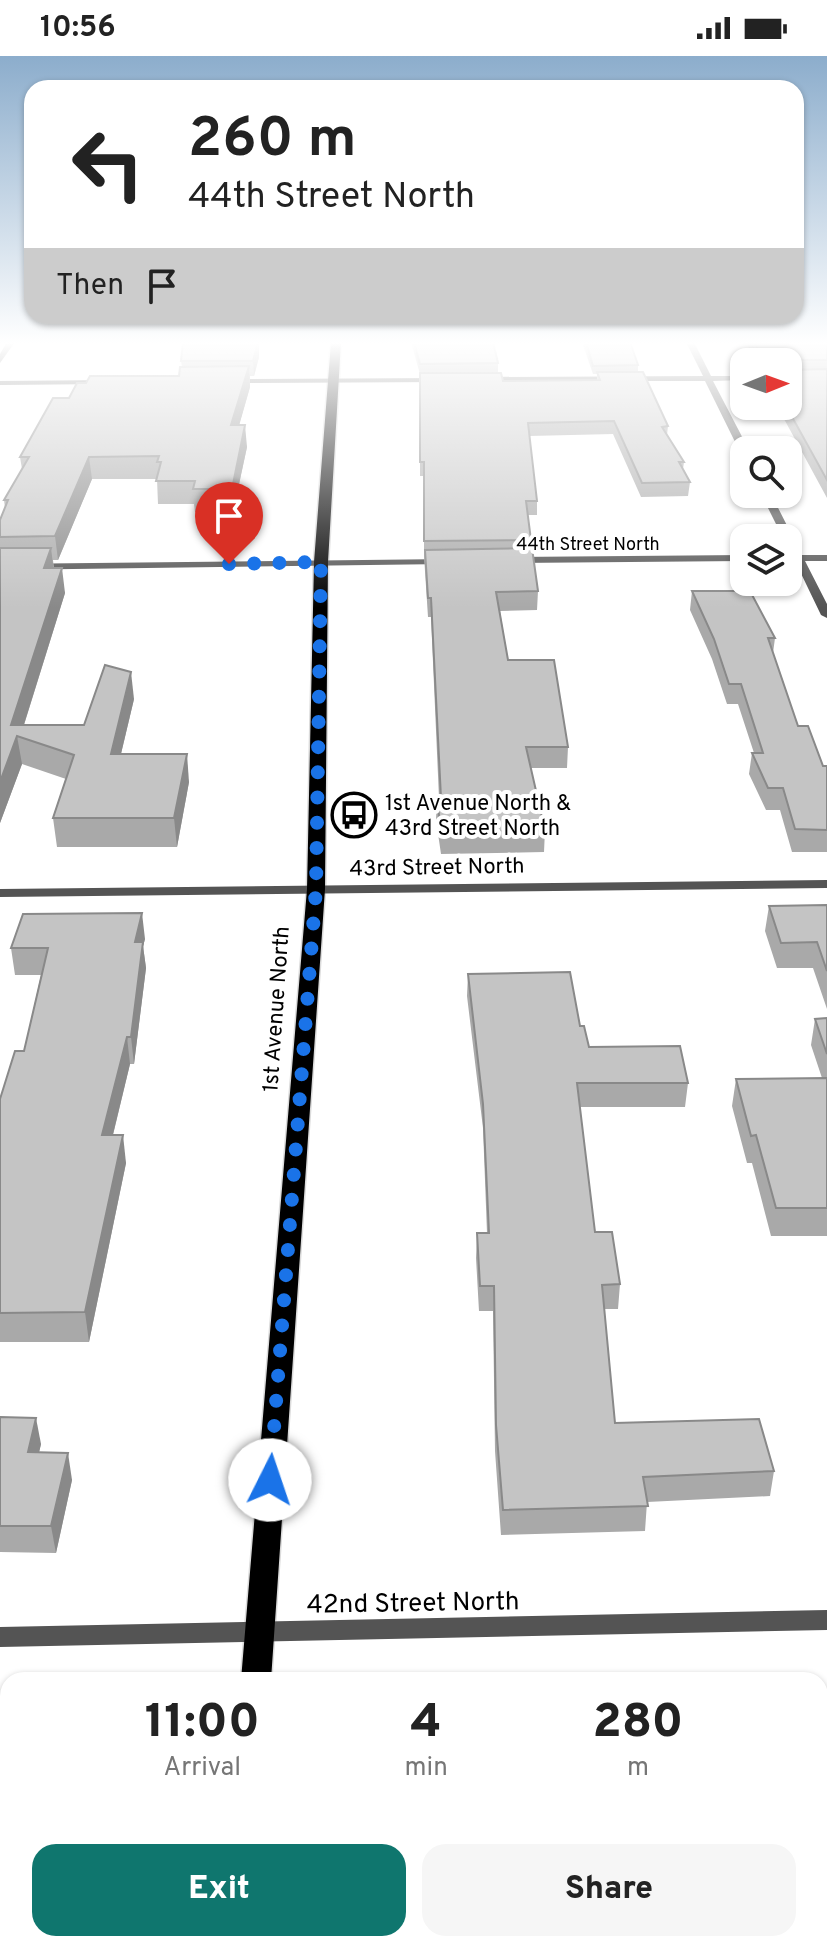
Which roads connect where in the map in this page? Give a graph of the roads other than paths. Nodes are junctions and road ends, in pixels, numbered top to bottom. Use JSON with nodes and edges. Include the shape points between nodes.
{"nodes":[{"id":1,"x":329,"y":430,"type":"edge"},
{"id":2,"x":730,"y":558,"type":"edge"},
{"id":3,"x":802,"y":558,"type":"edge"},
{"id":4,"x":827,"y":558,"type":"edge"},
{"id":5,"x":502,"y":560,"type":"edge"},
{"id":6,"x":456,"y":561,"type":"edge"},
{"id":7,"x":321,"y":562,"type":"junction"},
{"id":8,"x":0,"y":567,"type":"edge"},
{"id":9,"x":802,"y":573,"type":"edge"},
{"id":10,"x":827,"y":615,"type":"edge"},
{"id":11,"x":827,"y":884,"type":"edge"},
{"id":12,"x":316,"y":889,"type":"junction"},
{"id":13,"x":0,"y":893,"type":"edge"},
{"id":14,"x":827,"y":1620,"type":"edge"},
{"id":15,"x":258,"y":1633,"type":"junction"},
{"id":16,"x":0,"y":1637,"type":"edge"},
{"id":17,"x":256,"y":1672,"type":"edge"}],
"edges":[{"from":1,"to":7,"type":"main road","name":"1st Avenue North"},
{"from":2,"to":5,"type":"street","name":"44th Street North"},
{"from":3,"to":4,"type":"street"},
{"from":6,"to":7,"type":"street"},
{"from":7,"to":8,"type":"street"},
{"from":7,"to":12,"type":"main road","name":"1st Avenue North"},
{"from":9,"to":10,"type":"street"},
{"from":11,"to":12,"type":"street","name":"43rd Street North"},
{"from":12,"to":13,"type":"street","name":"43rd Street North"},
{"from":12,"to":15,"type":"main road","name":"1st Avenue North"},
{"from":14,"to":15,"type":"street","name":"42nd Street North"},
{"from":15,"to":16,"type":"street","name":"42nd Street North"},
{"from":15,"to":17,"type":"main road","name":"1st Avenue North"}]}
